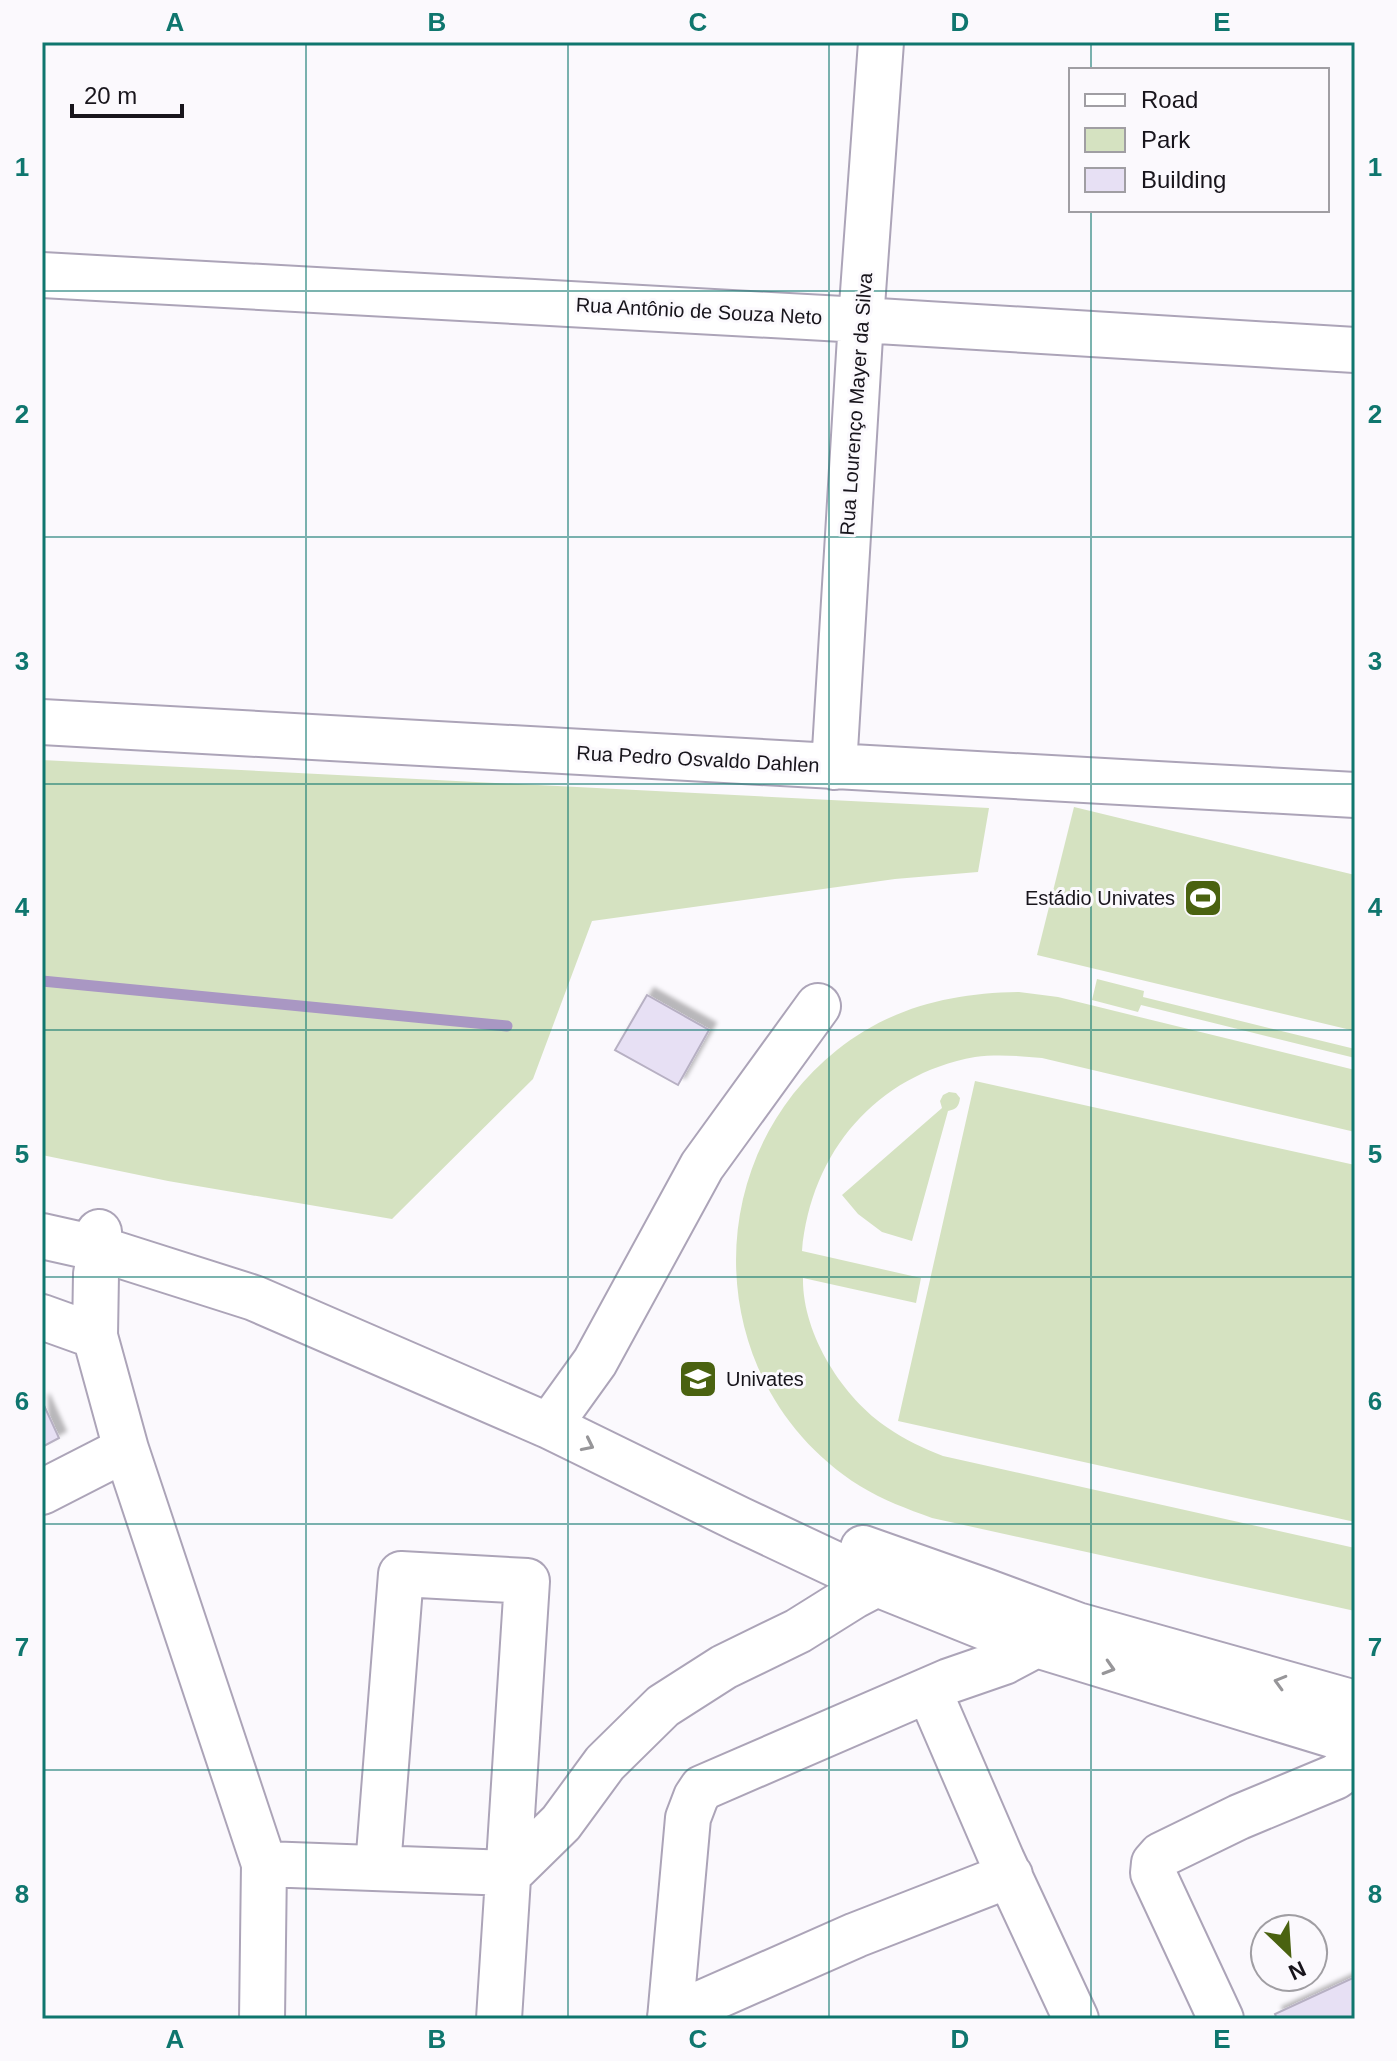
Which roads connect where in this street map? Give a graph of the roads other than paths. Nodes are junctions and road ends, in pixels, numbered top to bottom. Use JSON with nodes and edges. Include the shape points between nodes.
{"nodes":[{"id":1,"x":881,"y":42,"type":"edge"},
{"id":2,"x":42,"y":275,"type":"edge"},
{"id":3,"x":861,"y":320,"type":"junction"},
{"id":4,"x":1355,"y":350,"type":"edge"},
{"id":5,"x":42,"y":722,"type":"edge"},
{"id":6,"x":834,"y":767,"type":"junction"},
{"id":7,"x":1355,"y":795,"type":"edge"},
{"id":8,"x":818,"y":1006,"type":"dead end"},
{"id":9,"x":42,"y":1209,"type":"edge"},
{"id":10,"x":42,"y":1236,"type":"edge"},
{"id":11,"x":100,"y":1241,"type":"junction"},
{"id":12,"x":42,"y":1317,"type":"edge"},
{"id":13,"x":95,"y":1336,"type":"junction"},
{"id":14,"x":558,"y":1415,"type":"junction"},
{"id":15,"x":126,"y":1449,"type":"junction"},
{"id":16,"x":42,"y":1492,"type":"edge"},
{"id":17,"x":894,"y":1591,"type":"junction"},
{"id":18,"x":985,"y":1591,"type":"junction"},
{"id":19,"x":1077,"y":1625,"type":"junction"},
{"id":20,"x":1019,"y":1640,"type":"junction"},
{"id":21,"x":939,"y":1686,"type":"junction"},
{"id":22,"x":1355,"y":1703,"type":"edge"},
{"id":23,"x":1355,"y":1742,"type":"edge"},
{"id":24,"x":1355,"y":1763,"type":"edge"},
{"id":25,"x":264,"y":1864,"type":"junction"},
{"id":26,"x":378,"y":1867,"type":"junction"},
{"id":27,"x":510,"y":1873,"type":"junction"},
{"id":28,"x":1010,"y":1875,"type":"junction"},
{"id":29,"x":670,"y":2018,"type":"edge"},
{"id":30,"x":262,"y":2019,"type":"edge"},
{"id":31,"x":499,"y":2019,"type":"edge"},
{"id":32,"x":1076,"y":2019,"type":"edge"},
{"id":33,"x":1221,"y":2019,"type":"edge"}],
"edges":[{"from":1,"to":3,"type":"street","name":"Rua Lourenço Mayer da Silva"},
{"from":2,"to":3,"type":"street","name":"Rua Antônio de Souza Neto"},
{"from":3,"to":4,"type":"street","name":"Rua Antônio de Souza Neto"},
{"from":3,"to":6,"type":"street","name":"Rua Lourenço Mayer da Silva"},
{"from":5,"to":6,"type":"street","name":"Rua Pedro Osvaldo Dahlen"},
{"from":6,"to":7,"type":"street","name":"Rua Pedro Osvaldo Dahlen"},
{"from":8,"to":14,"type":"street","via":[[702,1166],[595,1362]]},
{"from":9,"to":11,"type":"street"},
{"from":10,"to":11,"type":"street"},
{"from":11,"to":13,"type":"street"},
{"from":11,"to":14,"type":"street","via":[[226,1261]]},
{"from":12,"to":13,"type":"street"},
{"from":13,"to":15,"type":"street"},
{"from":14,"to":17,"type":"street","one_way":true,"via":[[739,1519]]},
{"from":14,"to":18,"type":"street","via":[[584,1411],[791,1517]]},
{"from":15,"to":16,"type":"street"},
{"from":15,"to":25,"type":"street"},
{"from":17,"to":18,"type":"street"},
{"from":17,"to":20,"type":"street"},
{"from":17,"to":27,"type":"street","via":[[884,1609],[798,1631],[724,1667],[663,1706],[605,1763],[561,1823]]},
{"from":18,"to":19,"type":"street"},
{"from":19,"to":20,"type":"street","via":[[1030,1625]]},
{"from":22,"to":19,"type":"street","one_way":true},
{"from":20,"to":21,"type":"street"},
{"from":20,"to":23,"type":"street","one_way":true},
{"from":21,"to":28,"type":"street"},
{"from":21,"to":29,"type":"street","via":[[702,1788],[688,1818]]},
{"from":24,"to":33,"type":"street","via":[[1335,1777],[1161,1855],[1154,1863],[1153,1873]]},
{"from":25,"to":26,"type":"street"},
{"from":25,"to":30,"type":"street"},
{"from":26,"to":27,"type":"street"},
{"from":26,"to":27,"type":"street","via":[[401,1574],[527,1581]]},
{"from":27,"to":31,"type":"street"},
{"from":28,"to":29,"type":"street"},
{"from":28,"to":32,"type":"street"}]}
